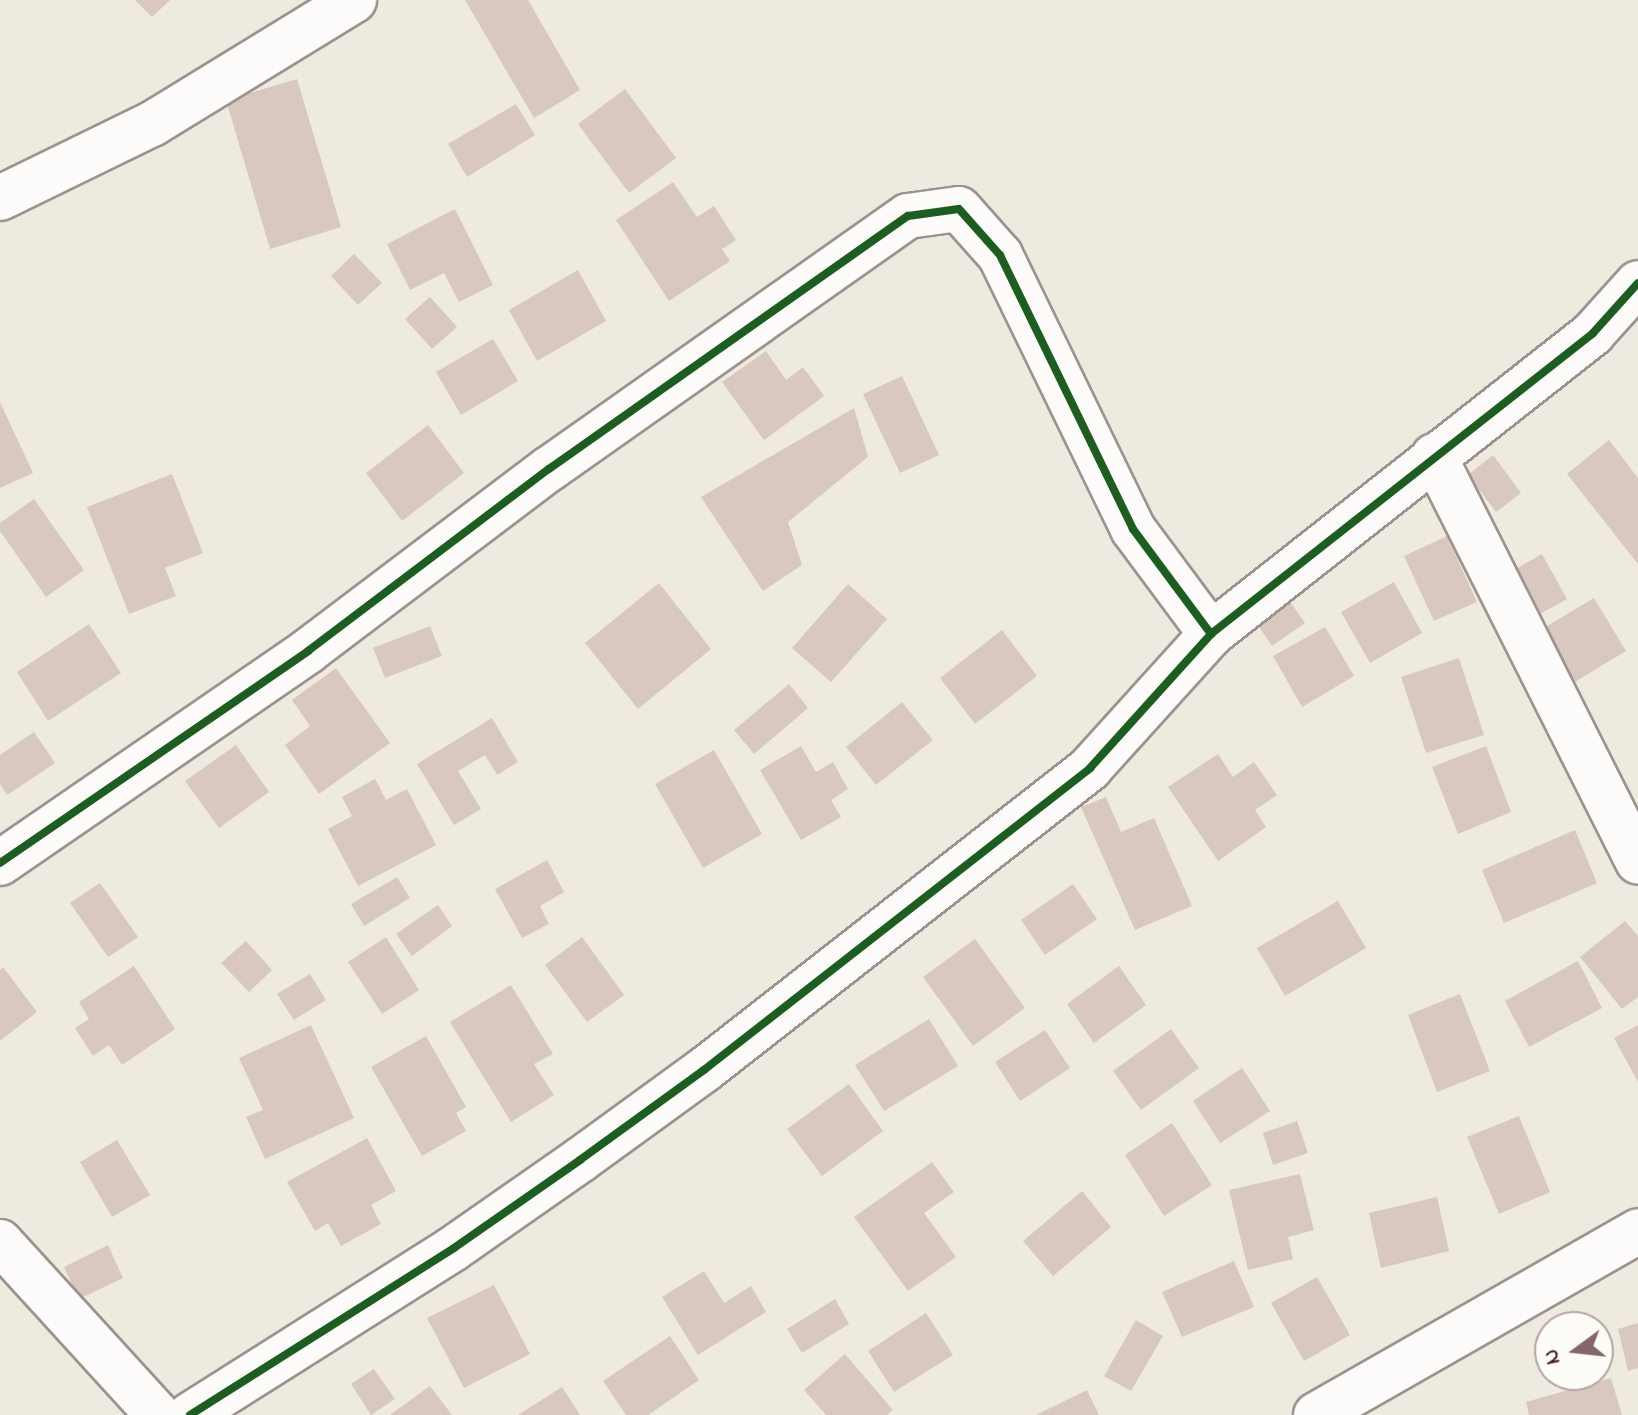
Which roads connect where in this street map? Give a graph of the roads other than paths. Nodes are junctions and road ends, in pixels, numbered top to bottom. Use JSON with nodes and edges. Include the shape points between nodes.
{"nodes":[{"id":1,"x":354,"y":0,"type":"edge"},
{"id":2,"x":0,"y":198,"type":"edge"},
{"id":3,"x":1638,"y":283,"type":"edge"},
{"id":4,"x":1434,"y":456,"type":"junction"},
{"id":5,"x":1211,"y":634,"type":"junction"},
{"id":6,"x":1638,"y":862,"type":"edge"},
{"id":7,"x":0,"y":863,"type":"edge"},
{"id":8,"x":1638,"y":1231,"type":"edge"},
{"id":9,"x":0,"y":1242,"type":"edge"},
{"id":10,"x":158,"y":1415,"type":"edge"},
{"id":11,"x":190,"y":1415,"type":"edge"},
{"id":12,"x":1316,"y":1415,"type":"edge"}],
"edges":[{"from":1,"to":2,"type":"street","via":[[152,124]]},
{"from":3,"to":4,"type":"street","via":[[1593,333]]},
{"from":4,"to":5,"type":"street"},
{"from":4,"to":6,"type":"street"},
{"from":5,"to":7,"type":"street","via":[[1133,529],[1000,255],[959,209],[908,216],[549,469],[308,651]]},
{"from":5,"to":11,"type":"street","via":[[1090,768],[704,1070],[454,1248]]},
{"from":8,"to":12,"type":"street"},
{"from":9,"to":10,"type":"street"}]}
